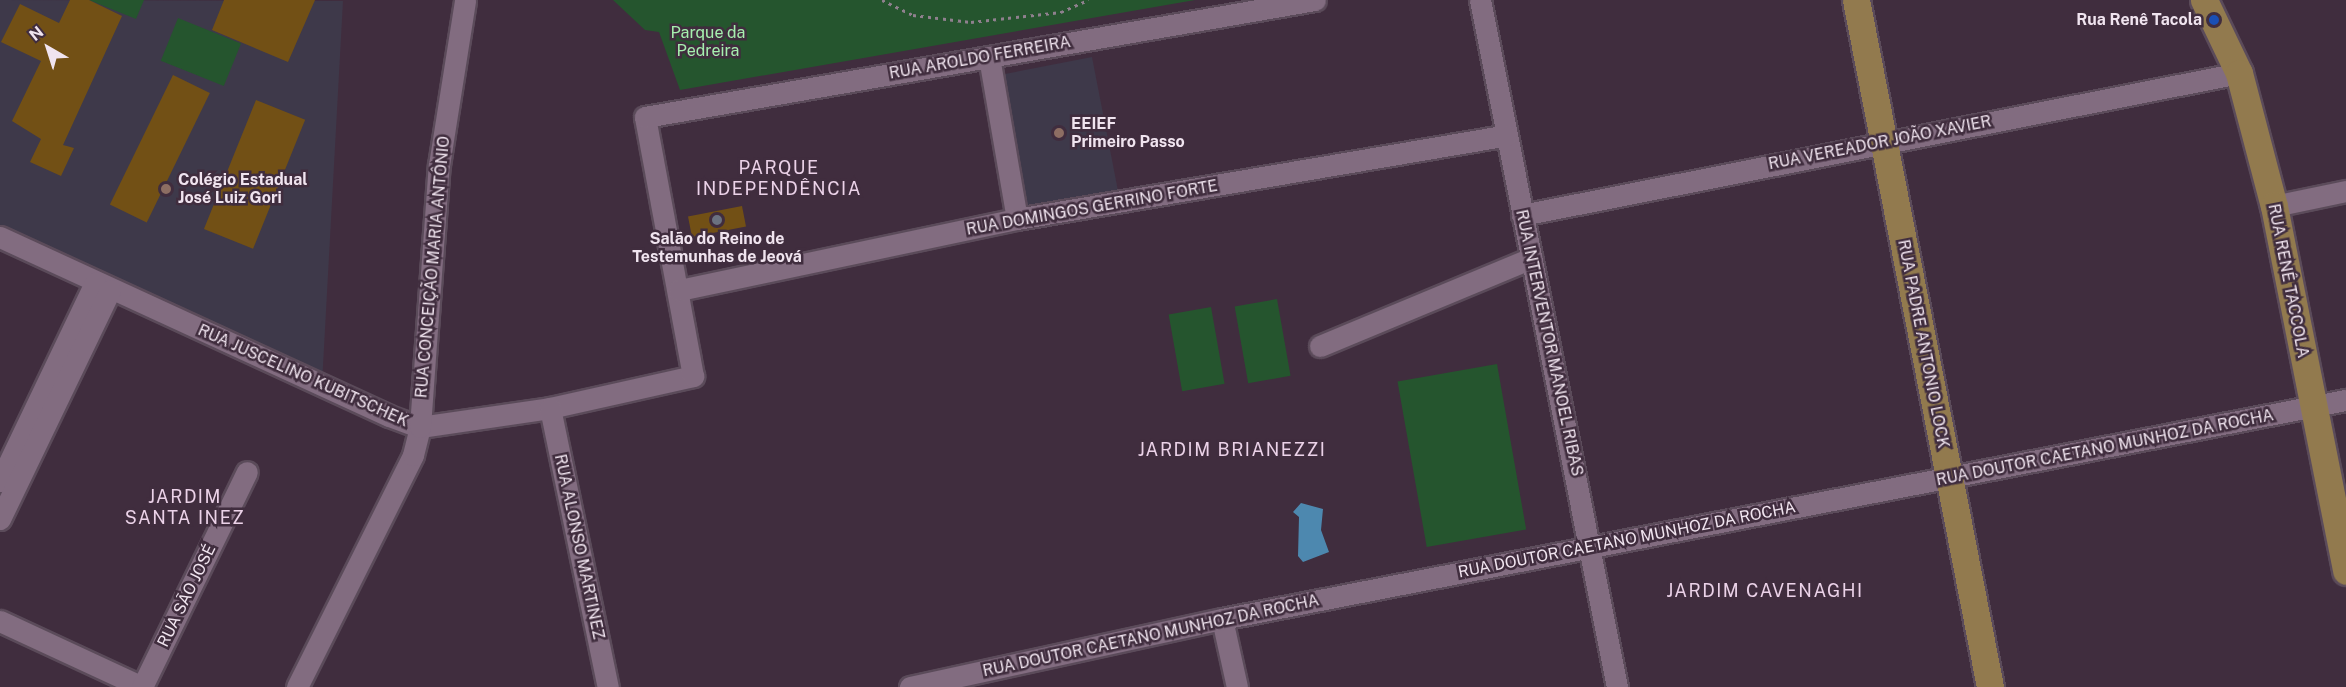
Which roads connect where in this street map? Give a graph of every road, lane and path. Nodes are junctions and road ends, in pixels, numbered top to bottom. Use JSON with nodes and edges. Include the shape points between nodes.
{"nodes":[{"id":1,"x":465,"y":0,"type":"edge"},
{"id":2,"x":882,"y":0,"type":"edge"},
{"id":3,"x":1088,"y":0,"type":"edge"},
{"id":4,"x":1315,"y":0,"type":"edge"},
{"id":5,"x":1480,"y":0,"type":"edge"},
{"id":6,"x":1856,"y":0,"type":"edge"},
{"id":7,"x":2204,"y":0,"type":"edge"},
{"id":8,"x":989,"y":57,"type":"junction"},
{"id":9,"x":2239,"y":73,"type":"junction"},
{"id":10,"x":1506,"y":135,"type":"junction"},
{"id":11,"x":1883,"y":142,"type":"junction"},
{"id":12,"x":2346,"y":191,"type":"edge"},
{"id":13,"x":2274,"y":206,"type":"junction"},
{"id":14,"x":1522,"y":215,"type":"junction"},
{"id":15,"x":1017,"y":219,"type":"junction"},
{"id":16,"x":0,"y":237,"type":"edge"},
{"id":17,"x":1531,"y":258,"type":"junction"},
{"id":18,"x":103,"y":286,"type":"junction"},
{"id":19,"x":679,"y":290,"type":"junction"},
{"id":20,"x":1320,"y":346,"type":"dead end"},
{"id":21,"x":2346,"y":400,"type":"edge"},
{"id":22,"x":2311,"y":407,"type":"junction"},
{"id":23,"x":550,"y":408,"type":"junction"},
{"id":24,"x":420,"y":427,"type":"junction"},
{"id":25,"x":247,"y":472,"type":"dead end"},
{"id":26,"x":1950,"y":479,"type":"junction"},
{"id":27,"x":0,"y":481,"type":"edge"},
{"id":28,"x":0,"y":519,"type":"edge"},
{"id":29,"x":1592,"y":547,"type":"junction"},
{"id":30,"x":2346,"y":571,"type":"edge"},
{"id":31,"x":1222,"y":619,"type":"junction"},
{"id":32,"x":0,"y":621,"type":"edge"},
{"id":33,"x":142,"y":687,"type":"edge"},
{"id":34,"x":297,"y":687,"type":"edge"},
{"id":35,"x":608,"y":687,"type":"edge"},
{"id":36,"x":910,"y":687,"type":"edge"},
{"id":37,"x":1237,"y":687,"type":"edge"},
{"id":38,"x":1617,"y":687,"type":"edge"},
{"id":39,"x":1990,"y":687,"type":"edge"}],
"edges":[{"from":1,"to":24,"type":"street","name":"RUA CONCEIÇÃO MARIA ANTÔNIO","via":[[439,165]]},
{"from":2,"to":3,"type":"path","via":[[913,15],[971,22],[1061,12]]},
{"from":4,"to":8,"type":"street","name":"RUA AROLDO FERREIRA"},
{"from":5,"to":10,"type":"street","name":"RUA INTERVENTOR MANOEL RIBAS"},
{"from":6,"to":11,"type":"main road","name":"RUA PADRE ANTONIO LOCK"},
{"from":7,"to":9,"type":"main road","name":"RUA RENÊ TACCOLA"},
{"from":8,"to":15,"type":"street"},
{"from":8,"to":19,"type":"street","name":"RUA AROLDO FERREIRA","via":[[645,117]]},
{"from":9,"to":11,"type":"street","name":"RUA VEREADOR JOÃO XAVIER"},
{"from":9,"to":13,"type":"main road","name":"RUA RENÊ TACCOLA"},
{"from":10,"to":14,"type":"street","name":"RUA INTERVENTOR MANOEL RIBAS"},
{"from":10,"to":15,"type":"street","name":"RUA DOMINGOS GERRINO FORTE"},
{"from":11,"to":14,"type":"street","name":"RUA VEREADOR JOÃO XAVIER"},
{"from":11,"to":26,"type":"main road","name":"RUA PADRE ANTONIO LOCK"},
{"from":12,"to":13,"type":"street"},
{"from":13,"to":22,"type":"main road","name":"RUA RENÊ TACCOLA"},
{"from":14,"to":17,"type":"street","name":"RUA INTERVENTOR MANOEL RIBAS"},
{"from":15,"to":19,"type":"street","name":"RUA DOMINGOS GERRINO FORTE"},
{"from":16,"to":18,"type":"street","name":"RUA JUSCELINO KUBITSCHEK"},
{"from":17,"to":20,"type":"street"},
{"from":17,"to":29,"type":"street","name":"RUA INTERVENTOR MANOEL RIBAS"},
{"from":18,"to":24,"type":"street","name":"RUA JUSCELINO KUBITSCHEK"},
{"from":18,"to":27,"type":"street"},
{"from":18,"to":28,"type":"street"},
{"from":19,"to":23,"type":"street","name":"RUA JUSCELINO KUBITSCHEK","via":[[693,376]]},
{"from":21,"to":22,"type":"street","name":"RUA DOUTOR CAETANO MUNHOZ DA ROCHA"},
{"from":22,"to":26,"type":"street","name":"RUA DOUTOR CAETANO MUNHOZ DA ROCHA"},
{"from":22,"to":30,"type":"main road","name":"RUA RENÊ TACCOLA"},
{"from":23,"to":24,"type":"street","name":"RUA JUSCELINO KUBITSCHEK"},
{"from":23,"to":35,"type":"street","name":"RUA ALONSO MARTINEZ"},
{"from":24,"to":34,"type":"street","name":"RUA CONCEIÇÃO MARIA ANTÔNIO","via":[[413,455]]},
{"from":25,"to":33,"type":"street","name":"RUA SÃO JOSÉ"},
{"from":26,"to":29,"type":"street","name":"RUA DOUTOR CAETANO MUNHOZ DA ROCHA"},
{"from":26,"to":39,"type":"main road","name":"RUA PADRE ANTONIO LOCK"},
{"from":29,"to":31,"type":"street","name":"RUA DOUTOR CAETANO MUNHOZ DA ROCHA"},
{"from":29,"to":38,"type":"street","name":"RUA INTERVENTOR MANOEL RIBAS"},
{"from":31,"to":36,"type":"street","name":"RUA DOUTOR CAETANO MUNHOZ DA ROCHA"},
{"from":31,"to":37,"type":"street"},
{"from":32,"to":33,"type":"street"}]}
